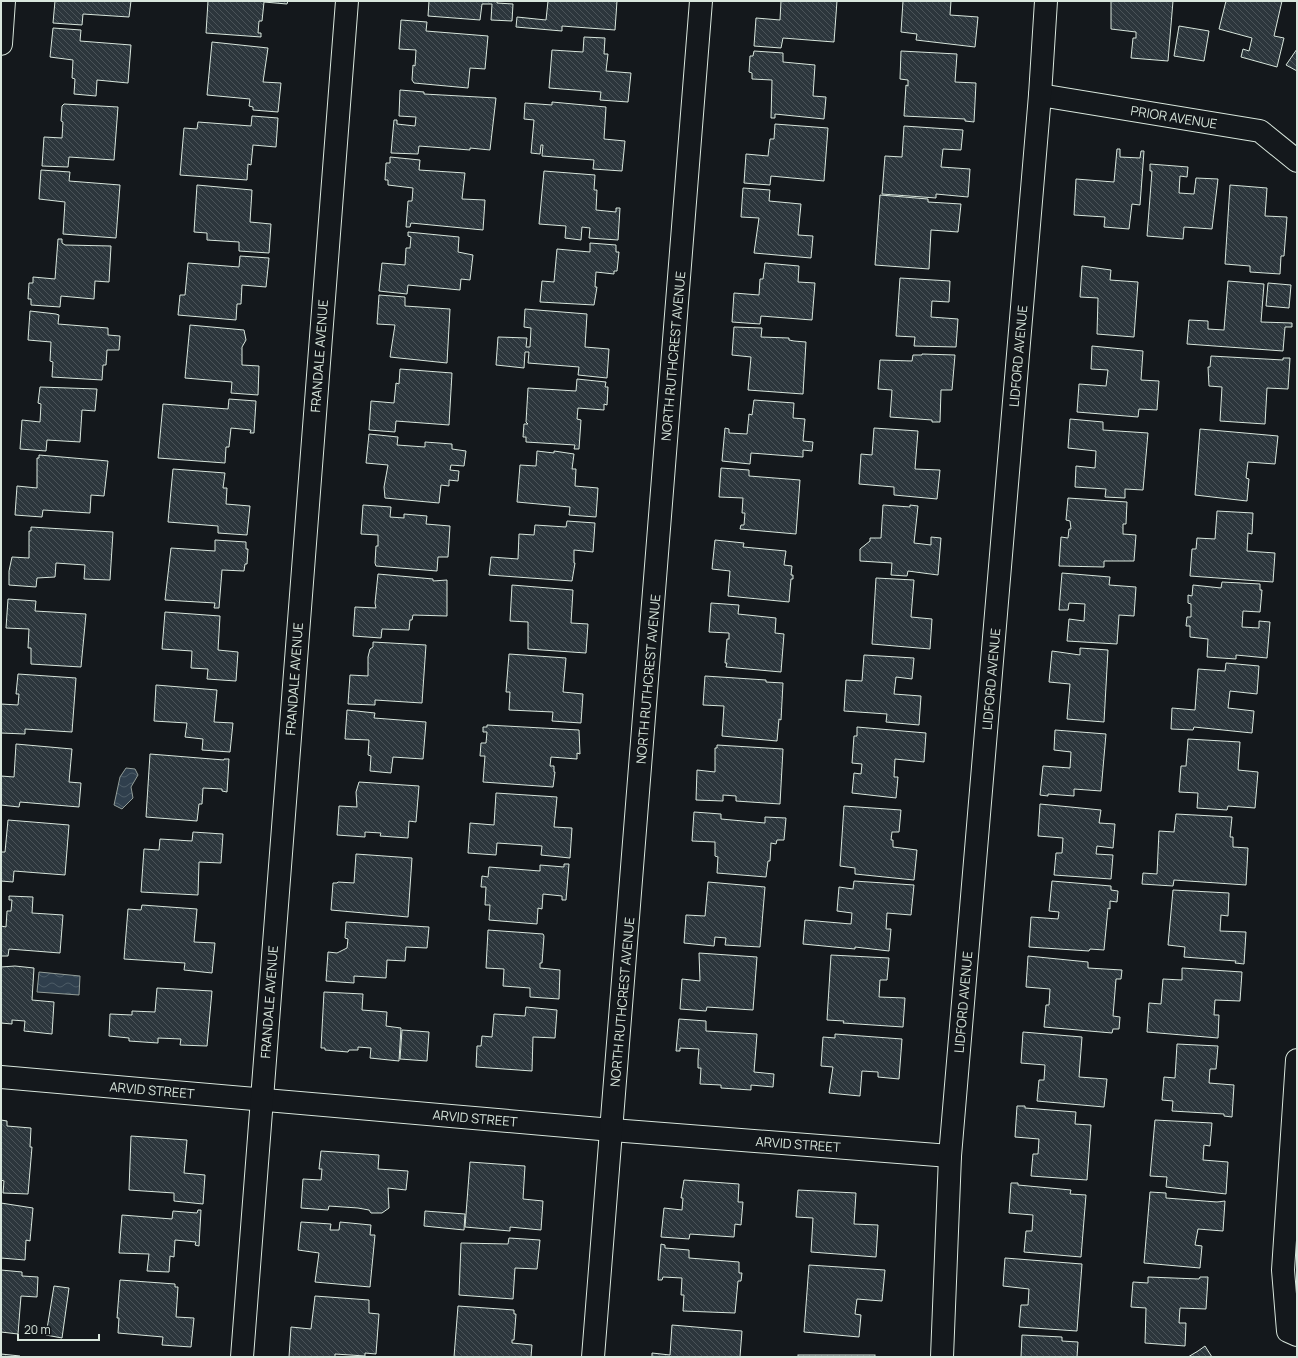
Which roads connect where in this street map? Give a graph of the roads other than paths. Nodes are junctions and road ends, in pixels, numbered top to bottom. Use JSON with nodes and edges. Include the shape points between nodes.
{"nodes":[{"id":1,"x":4,"y":1,"type":"edge"},
{"id":2,"x":347,"y":1,"type":"edge"},
{"id":3,"x":702,"y":1,"type":"edge"},
{"id":4,"x":1046,"y":1,"type":"edge"},
{"id":5,"x":1,"y":44,"type":"edge"},
{"id":6,"x":1040,"y":95,"type":"junction"},
{"id":7,"x":1297,"y":161,"type":"edge"},
{"id":8,"x":1297,"y":1060,"type":"edge"},
{"id":9,"x":1,"y":1077,"type":"edge"},
{"id":10,"x":262,"y":1100,"type":"junction"},
{"id":11,"x":612,"y":1130,"type":"junction"},
{"id":12,"x":950,"y":1156,"type":"junction"},
{"id":13,"x":1292,"y":1333,"type":"edge"},
{"id":14,"x":242,"y":1357,"type":"edge"},
{"id":15,"x":593,"y":1357,"type":"edge"},
{"id":16,"x":942,"y":1357,"type":"edge"}],
"edges":[{"from":1,"to":5,"type":"street"},
{"from":2,"to":10,"type":"street","name":"FRANDALE AVENUE"},
{"from":3,"to":11,"type":"street","name":"NORTH RUTHCREST AVENUE"},
{"from":4,"to":6,"type":"street","name":"LIDFORD AVENUE"},
{"from":6,"to":7,"type":"street","name":"PRIOR AVENUE","via":[[1260,131]]},
{"from":6,"to":12,"type":"street","name":"LIDFORD AVENUE"},
{"from":8,"to":13,"type":"street","via":[[1283,1270]]},
{"from":9,"to":10,"type":"street","name":"ARVID STREET"},
{"from":10,"to":11,"type":"street","name":"ARVID STREET"},
{"from":10,"to":14,"type":"street","name":"FRANDALE AVENUE"},
{"from":11,"to":12,"type":"street","name":"ARVID STREET"},
{"from":11,"to":15,"type":"street","name":"NORTH RUTHCREST AVENUE"},
{"from":12,"to":16,"type":"street","name":"LIDFORD AVENUE"}]}
